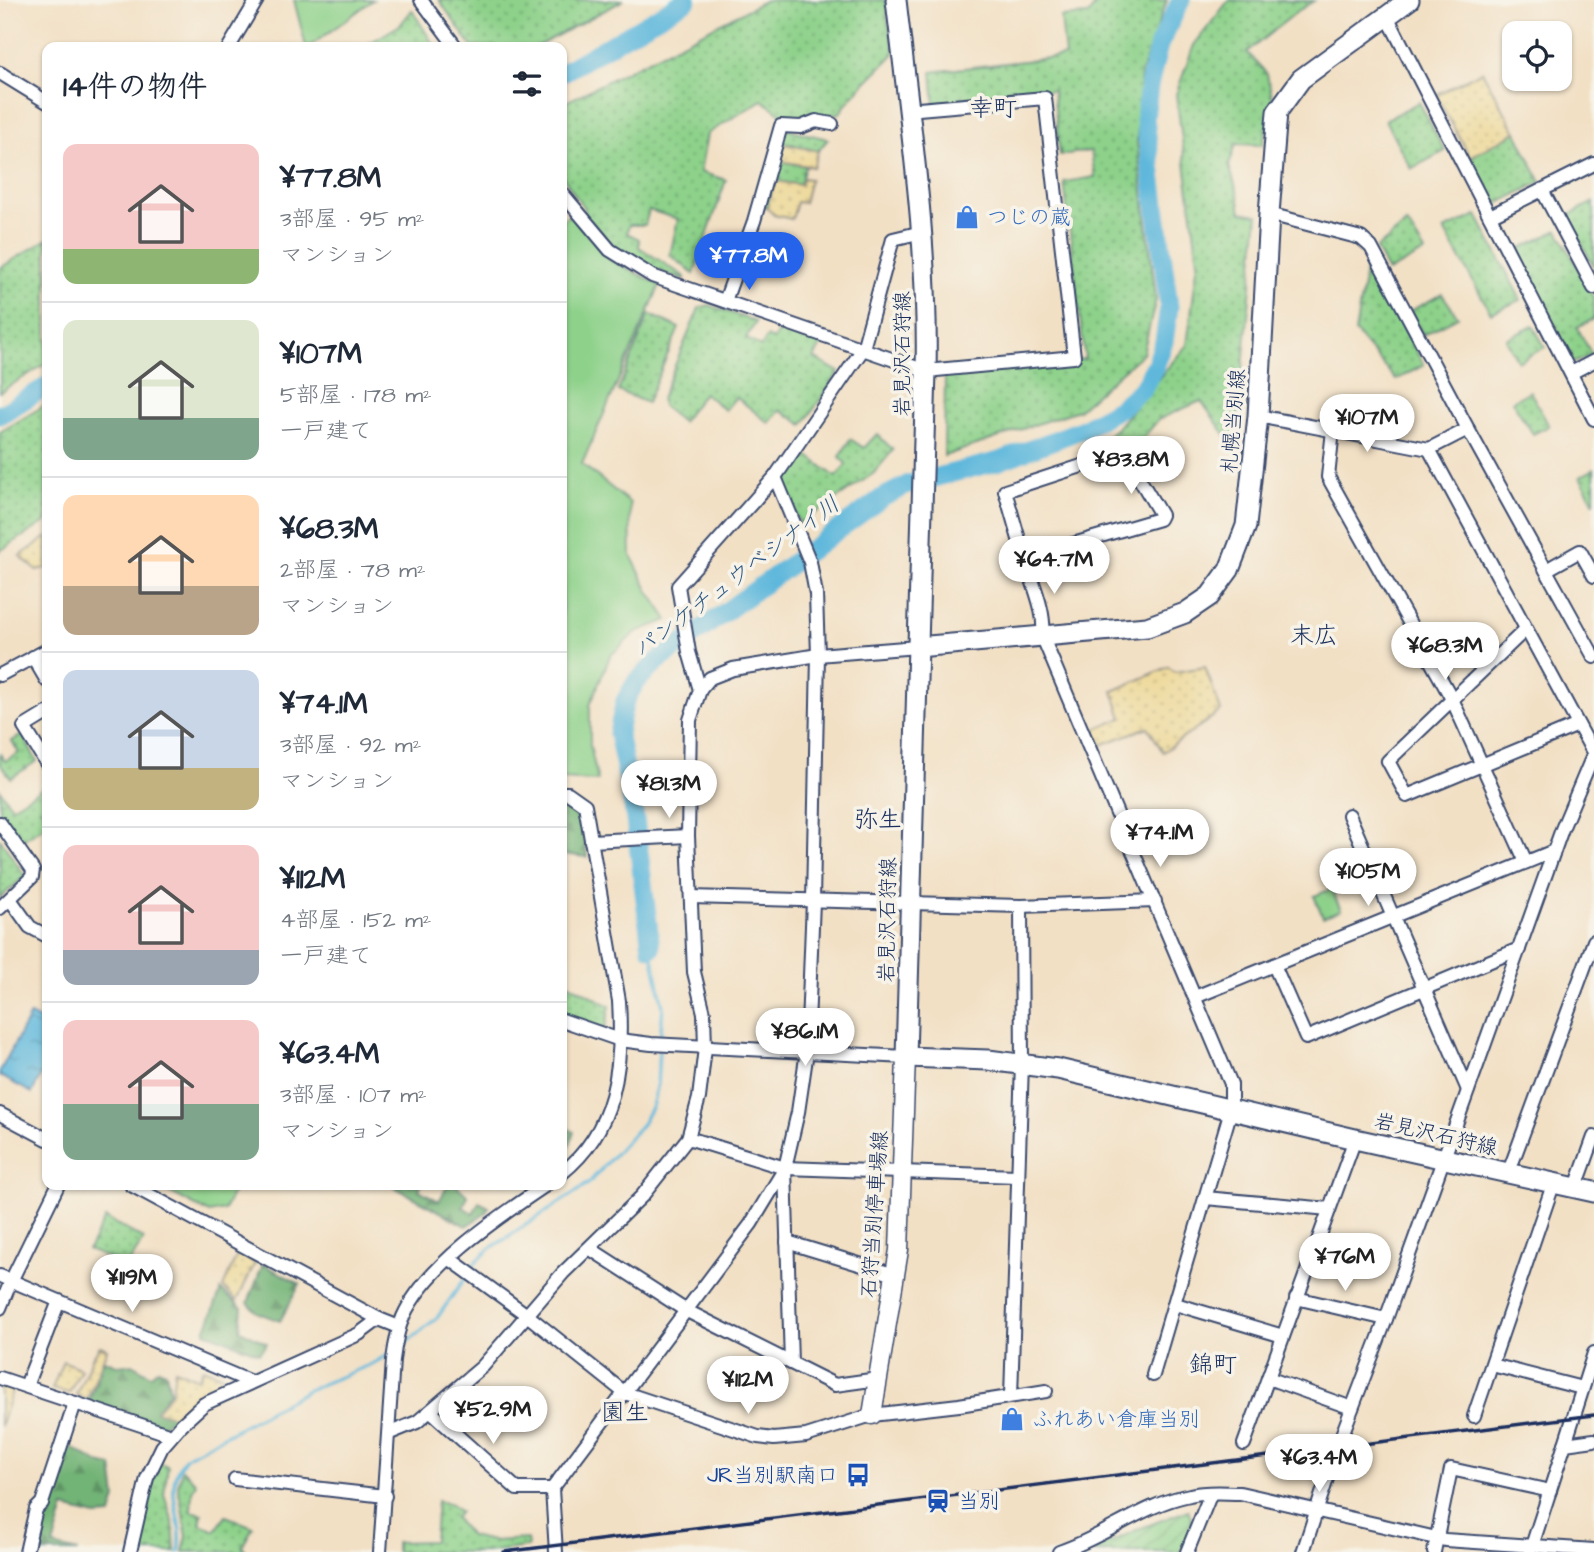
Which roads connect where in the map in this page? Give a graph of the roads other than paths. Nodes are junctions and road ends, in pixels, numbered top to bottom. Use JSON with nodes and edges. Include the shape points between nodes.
{"nodes":[{"id":1,"x":257,"y":0,"type":"edge"},
{"id":2,"x":421,"y":0,"type":"edge"},
{"id":3,"x":896,"y":0,"type":"edge"},
{"id":4,"x":1409,"y":0,"type":"edge"},
{"id":5,"x":1387,"y":16,"type":"junction"},
{"id":6,"x":232,"y":42,"type":"edge"},
{"id":7,"x":452,"y":42,"type":"edge"},
{"id":8,"x":0,"y":73,"type":"edge"},
{"id":9,"x":42,"y":99,"type":"edge"},
{"id":10,"x":908,"y":110,"type":"junction"},
{"id":11,"x":832,"y":124,"type":"dead end"},
{"id":12,"x":1594,"y":164,"type":"edge"},
{"id":13,"x":1542,"y":190,"type":"junction"},
{"id":14,"x":567,"y":199,"type":"edge"},
{"id":15,"x":1269,"y":214,"type":"junction"},
{"id":16,"x":1490,"y":216,"type":"junction"},
{"id":17,"x":922,"y":232,"type":"junction"},
{"id":18,"x":1594,"y":288,"type":"edge"},
{"id":19,"x":725,"y":301,"type":"junction"},
{"id":20,"x":863,"y":349,"type":"junction"},
{"id":21,"x":1594,"y":361,"type":"edge"},
{"id":22,"x":926,"y":371,"type":"junction"},
{"id":23,"x":1571,"y":373,"type":"junction"},
{"id":24,"x":1258,"y":416,"type":"junction"},
{"id":25,"x":1594,"y":419,"type":"edge"},
{"id":26,"x":1468,"y":429,"type":"junction"},
{"id":27,"x":1334,"y":430,"type":"junction"},
{"id":28,"x":1429,"y":449,"type":"junction"},
{"id":29,"x":775,"y":477,"type":"junction"},
{"id":30,"x":1025,"y":558,"type":"junction"},
{"id":31,"x":1546,"y":570,"type":"junction"},
{"id":32,"x":1594,"y":576,"type":"edge"},
{"id":33,"x":1526,"y":629,"type":"junction"},
{"id":34,"x":1043,"y":638,"type":"junction"},
{"id":35,"x":917,"y":647,"type":"junction"},
{"id":36,"x":42,"y":652,"type":"edge"},
{"id":37,"x":818,"y":655,"type":"junction"},
{"id":38,"x":33,"y":657,"type":"junction"},
{"id":39,"x":1594,"y":657,"type":"edge"},
{"id":40,"x":42,"y":672,"type":"edge"},
{"id":41,"x":0,"y":675,"type":"edge"},
{"id":42,"x":699,"y":690,"type":"junction"},
{"id":43,"x":1452,"y":699,"type":"junction"},
{"id":44,"x":42,"y":716,"type":"edge"},
{"id":45,"x":1578,"y":725,"type":"junction"},
{"id":46,"x":1594,"y":753,"type":"edge"},
{"id":47,"x":42,"y":756,"type":"edge"},
{"id":48,"x":1483,"y":765,"type":"junction"},
{"id":49,"x":567,"y":793,"type":"edge"},
{"id":50,"x":1349,"y":815,"type":"dead end"},
{"id":51,"x":0,"y":823,"type":"edge"},
{"id":52,"x":688,"y":836,"type":"junction"},
{"id":53,"x":591,"y":841,"type":"junction"},
{"id":54,"x":1554,"y":851,"type":"junction"},
{"id":55,"x":1526,"y":862,"type":"junction"},
{"id":56,"x":691,"y":897,"type":"junction"},
{"id":57,"x":813,"y":901,"type":"junction"},
{"id":58,"x":1155,"y":901,"type":"junction"},
{"id":59,"x":5,"y":903,"type":"edge"},
{"id":60,"x":910,"y":905,"type":"junction"},
{"id":61,"x":1021,"y":906,"type":"junction"},
{"id":62,"x":1392,"y":916,"type":"junction"},
{"id":63,"x":42,"y":933,"type":"edge"},
{"id":64,"x":1594,"y":941,"type":"edge"},
{"id":65,"x":1519,"y":949,"type":"junction"},
{"id":66,"x":1274,"y":964,"type":"junction"},
{"id":67,"x":1424,"y":990,"type":"junction"},
{"id":68,"x":1195,"y":997,"type":"junction"},
{"id":69,"x":567,"y":1022,"type":"edge"},
{"id":70,"x":620,"y":1040,"type":"junction"},
{"id":71,"x":705,"y":1048,"type":"junction"},
{"id":72,"x":807,"y":1051,"type":"junction"},
{"id":73,"x":906,"y":1056,"type":"junction"},
{"id":74,"x":1023,"y":1063,"type":"junction"},
{"id":75,"x":1468,"y":1090,"type":"junction"},
{"id":76,"x":1231,"y":1110,"type":"junction"},
{"id":77,"x":0,"y":1114,"type":"edge"},
{"id":78,"x":42,"y":1136,"type":"edge"},
{"id":79,"x":1594,"y":1137,"type":"edge"},
{"id":80,"x":688,"y":1138,"type":"junction"},
{"id":81,"x":1356,"y":1139,"type":"junction"},
{"id":82,"x":1444,"y":1159,"type":"junction"},
{"id":83,"x":567,"y":1168,"type":"edge"},
{"id":84,"x":785,"y":1168,"type":"junction"},
{"id":85,"x":902,"y":1172,"type":"junction"},
{"id":86,"x":1508,"y":1174,"type":"junction"},
{"id":87,"x":1017,"y":1176,"type":"junction"},
{"id":88,"x":1554,"y":1182,"type":"junction"},
{"id":89,"x":55,"y":1190,"type":"edge"},
{"id":90,"x":140,"y":1190,"type":"edge"},
{"id":91,"x":539,"y":1190,"type":"edge"},
{"id":92,"x":1585,"y":1190,"type":"edge"},
{"id":93,"x":1205,"y":1198,"type":"junction"},
{"id":94,"x":1329,"y":1209,"type":"junction"},
{"id":95,"x":787,"y":1242,"type":"junction"},
{"id":96,"x":589,"y":1248,"type":"junction"},
{"id":97,"x":450,"y":1259,"type":"junction"},
{"id":98,"x":895,"y":1275,"type":"junction"},
{"id":99,"x":5,"y":1279,"type":"edge"},
{"id":100,"x":1296,"y":1298,"type":"junction"},
{"id":101,"x":59,"y":1301,"type":"junction"},
{"id":102,"x":1175,"y":1304,"type":"junction"},
{"id":103,"x":0,"y":1308,"type":"edge"},
{"id":104,"x":685,"y":1310,"type":"junction"},
{"id":105,"x":527,"y":1315,"type":"junction"},
{"id":106,"x":379,"y":1319,"type":"junction"},
{"id":107,"x":1386,"y":1319,"type":"junction"},
{"id":108,"x":398,"y":1332,"type":"junction"},
{"id":109,"x":1283,"y":1336,"type":"junction"},
{"id":110,"x":1594,"y":1353,"type":"edge"},
{"id":111,"x":791,"y":1363,"type":"junction"},
{"id":112,"x":1492,"y":1365,"type":"junction"},
{"id":113,"x":1153,"y":1375,"type":"dead end"},
{"id":114,"x":0,"y":1378,"type":"edge"},
{"id":115,"x":1268,"y":1378,"type":"junction"},
{"id":116,"x":878,"y":1379,"type":"junction"},
{"id":117,"x":251,"y":1382,"type":"junction"},
{"id":118,"x":26,"y":1386,"type":"junction"},
{"id":119,"x":1582,"y":1388,"type":"junction"},
{"id":120,"x":1046,"y":1391,"type":"dead end"},
{"id":121,"x":625,"y":1393,"type":"junction"},
{"id":122,"x":1011,"y":1396,"type":"junction"},
{"id":123,"x":75,"y":1403,"type":"junction"},
{"id":124,"x":1352,"y":1408,"type":"junction"},
{"id":125,"x":431,"y":1412,"type":"junction"},
{"id":126,"x":872,"y":1415,"type":"junction"},
{"id":127,"x":1474,"y":1416,"type":"dead end"},
{"id":128,"x":390,"y":1433,"type":"junction"},
{"id":129,"x":172,"y":1436,"type":"junction"},
{"id":130,"x":1594,"y":1440,"type":"edge"},
{"id":131,"x":1244,"y":1444,"type":"dead end"},
{"id":132,"x":1565,"y":1444,"type":"junction"},
{"id":133,"x":235,"y":1479,"type":"dead end"},
{"id":134,"x":552,"y":1489,"type":"junction"},
{"id":135,"x":1550,"y":1491,"type":"junction"},
{"id":136,"x":1211,"y":1493,"type":"junction"},
{"id":137,"x":385,"y":1496,"type":"junction"},
{"id":138,"x":1318,"y":1511,"type":"junction"},
{"id":139,"x":1437,"y":1538,"type":"junction"},
{"id":140,"x":1531,"y":1549,"type":"edge"},
{"id":141,"x":1593,"y":1551,"type":"edge"},
{"id":142,"x":26,"y":1552,"type":"edge"},
{"id":143,"x":130,"y":1552,"type":"edge"},
{"id":144,"x":380,"y":1552,"type":"edge"},
{"id":145,"x":556,"y":1552,"type":"edge"},
{"id":146,"x":1059,"y":1552,"type":"edge"},
{"id":147,"x":1187,"y":1552,"type":"edge"},
{"id":148,"x":1303,"y":1552,"type":"edge"},
{"id":149,"x":1434,"y":1552,"type":"edge"}],
"edges":[{"from":1,"to":6,"type":"street"},
{"from":2,"to":7,"type":"street"},
{"from":3,"to":10,"type":"main road","name":"岩見沢石狩線"},
{"from":4,"to":5,"type":"main road","name":"札幌当別線"},
{"from":5,"to":15,"type":"main road","name":"札幌当別線","via":[[1301,79],[1277,112]]},
{"from":5,"to":16,"type":"street"},
{"from":8,"to":9,"type":"street"},
{"from":10,"to":17,"type":"main road","name":"岩見沢石狩線"},
{"from":10,"to":22,"type":"street","via":[[1045,98],[1074,357]]},
{"from":11,"to":19,"type":"street","via":[[816,121],[800,127],[781,126]]},
{"from":12,"to":13,"type":"street"},
{"from":13,"to":16,"type":"street"},
{"from":13,"to":18,"type":"street"},
{"from":14,"to":19,"type":"street","via":[[610,250],[652,276]]},
{"from":15,"to":24,"type":"main road","name":"札幌当別線"},
{"from":15,"to":26,"type":"street","via":[[1361,238],[1371,247]]},
{"from":16,"to":23,"type":"street"},
{"from":17,"to":20,"type":"street","via":[[893,239]]},
{"from":17,"to":22,"type":"main road","name":"岩見沢石狩線"},
{"from":19,"to":20,"type":"street"},
{"from":20,"to":22,"type":"street"},
{"from":20,"to":29,"type":"street"},
{"from":21,"to":23,"type":"street"},
{"from":22,"to":35,"type":"main road","name":"岩見沢石狩線"},
{"from":23,"to":25,"type":"street"},
{"from":24,"to":27,"type":"street"},
{"from":24,"to":34,"type":"main road","name":"札幌当別線","via":[[1246,526],[1229,570],[1210,596],[1185,613],[1147,627]]},
{"from":26,"to":28,"type":"street"},
{"from":26,"to":31,"type":"street"},
{"from":27,"to":28,"type":"street"},
{"from":27,"to":43,"type":"street","via":[[1328,477]]},
{"from":28,"to":33,"type":"street"},
{"from":29,"to":37,"type":"street","via":[[810,562]]},
{"from":29,"to":42,"type":"street","via":[[678,586]]},
{"from":30,"to":30,"type":"street","via":[[1005,491],[1109,457],[1133,468],[1161,515]]},
{"from":30,"to":34,"type":"street","via":[[1045,623]]},
{"from":31,"to":32,"type":"street","via":[[1580,551]]},
{"from":31,"to":39,"type":"street"},
{"from":33,"to":43,"type":"street"},
{"from":33,"to":45,"type":"street"},
{"from":34,"to":35,"type":"main road","name":"札幌当別線"},
{"from":34,"to":58,"type":"street"},
{"from":35,"to":37,"type":"street"},
{"from":35,"to":60,"type":"main road","name":"岩見沢石狩線"},
{"from":36,"to":38,"type":"street"},
{"from":37,"to":42,"type":"street","via":[[721,672]]},
{"from":37,"to":57,"type":"street"},
{"from":38,"to":40,"type":"street"},
{"from":38,"to":41,"type":"street"},
{"from":42,"to":52,"type":"street","via":[[690,720]]},
{"from":43,"to":48,"type":"street"},
{"from":43,"to":48,"type":"street","via":[[1388,761],[1407,796]]},
{"from":44,"to":47,"type":"street","via":[[24,727]]},
{"from":45,"to":46,"type":"street"},
{"from":45,"to":48,"type":"street"},
{"from":46,"to":54,"type":"street"},
{"from":48,"to":55,"type":"street"},
{"from":49,"to":53,"type":"street","via":[[585,805]]},
{"from":50,"to":62,"type":"street"},
{"from":51,"to":59,"type":"street","via":[[33,870],[32,877]]},
{"from":52,"to":53,"type":"street"},
{"from":52,"to":56,"type":"street"},
{"from":53,"to":70,"type":"street","via":[[619,1001]]},
{"from":54,"to":55,"type":"street"},
{"from":54,"to":65,"type":"street"},
{"from":55,"to":62,"type":"street"},
{"from":56,"to":57,"type":"street"},
{"from":56,"to":71,"type":"street","via":[[694,972],[704,1013]]},
{"from":57,"to":60,"type":"street"},
{"from":57,"to":72,"type":"street"},
{"from":58,"to":61,"type":"street"},
{"from":58,"to":68,"type":"street"},
{"from":59,"to":63,"type":"street"},
{"from":60,"to":61,"type":"street"},
{"from":60,"to":73,"type":"main road","name":"岩見沢石狩線"},
{"from":61,"to":74,"type":"street"},
{"from":62,"to":66,"type":"street"},
{"from":62,"to":67,"type":"street"},
{"from":64,"to":86,"type":"street"},
{"from":65,"to":67,"type":"street"},
{"from":65,"to":75,"type":"street"},
{"from":66,"to":67,"type":"street","via":[[1306,1038]]},
{"from":66,"to":68,"type":"street"},
{"from":67,"to":75,"type":"street"},
{"from":68,"to":76,"type":"street","via":[[1231,1084]]},
{"from":69,"to":70,"type":"street"},
{"from":70,"to":71,"type":"street"},
{"from":70,"to":83,"type":"street","via":[[615,1088],[604,1121]]},
{"from":71,"to":72,"type":"street"},
{"from":71,"to":80,"type":"street"},
{"from":72,"to":73,"type":"street"},
{"from":72,"to":84,"type":"street"},
{"from":73,"to":74,"type":"main road","name":"岩見沢石狩線"},
{"from":73,"to":85,"type":"main road","name":"石狩当別停車場線"},
{"from":74,"to":76,"type":"main road","name":"岩見沢石狩線"},
{"from":74,"to":87,"type":"street"},
{"from":75,"to":82,"type":"street"},
{"from":76,"to":81,"type":"main road","name":"岩見沢石狩線"},
{"from":76,"to":93,"type":"street"},
{"from":77,"to":78,"type":"street"},
{"from":79,"to":92,"type":"street"},
{"from":80,"to":84,"type":"street"},
{"from":80,"to":96,"type":"street","via":[[642,1196]]},
{"from":81,"to":82,"type":"main road","name":"岩見沢石狩線"},
{"from":81,"to":94,"type":"street"},
{"from":82,"to":86,"type":"main road","name":"岩見沢石狩線"},
{"from":82,"to":107,"type":"street"},
{"from":84,"to":85,"type":"street"},
{"from":84,"to":95,"type":"street"},
{"from":84,"to":104,"type":"street","via":[[751,1224]]},
{"from":85,"to":87,"type":"street"},
{"from":85,"to":98,"type":"main road","name":"石狩当別停車場線"},
{"from":86,"to":88,"type":"main road","name":"岩見沢石狩線"},
{"from":87,"to":122,"type":"street"},
{"from":88,"to":92,"type":"main road","name":"岩見沢石狩線"},
{"from":88,"to":112,"type":"street"},
{"from":89,"to":99,"type":"street"},
{"from":90,"to":106,"type":"street"},
{"from":91,"to":97,"type":"street"},
{"from":93,"to":94,"type":"street"},
{"from":93,"to":102,"type":"street"},
{"from":94,"to":100,"type":"street"},
{"from":95,"to":98,"type":"street"},
{"from":95,"to":111,"type":"street"},
{"from":96,"to":104,"type":"street"},
{"from":96,"to":105,"type":"street"},
{"from":97,"to":105,"type":"street"},
{"from":97,"to":108,"type":"street","via":[[419,1292]]},
{"from":98,"to":116,"type":"main road","name":"石狩当別停車場線"},
{"from":99,"to":101,"type":"street"},
{"from":99,"to":103,"type":"street"},
{"from":100,"to":107,"type":"street"},
{"from":100,"to":109,"type":"street"},
{"from":101,"to":117,"type":"street"},
{"from":101,"to":118,"type":"street"},
{"from":102,"to":109,"type":"street"},
{"from":102,"to":113,"type":"street"},
{"from":104,"to":111,"type":"street"},
{"from":104,"to":121,"type":"street"},
{"from":105,"to":121,"type":"street"},
{"from":105,"to":125,"type":"street","via":[[483,1366]]},
{"from":106,"to":108,"type":"street"},
{"from":106,"to":117,"type":"street","via":[[359,1334]]},
{"from":107,"to":124,"type":"street"},
{"from":108,"to":128,"type":"street"},
{"from":109,"to":115,"type":"street"},
{"from":110,"to":119,"type":"street"},
{"from":111,"to":116,"type":"street","via":[[835,1385]]},
{"from":112,"to":119,"type":"street"},
{"from":112,"to":127,"type":"street"},
{"from":114,"to":118,"type":"street"},
{"from":115,"to":124,"type":"street"},
{"from":115,"to":131,"type":"street"},
{"from":116,"to":126,"type":"main road","name":"石狩当別停車場線"},
{"from":117,"to":129,"type":"street","via":[[204,1404]]},
{"from":118,"to":123,"type":"street"},
{"from":119,"to":132,"type":"street"},
{"from":120,"to":122,"type":"street"},
{"from":121,"to":126,"type":"street","via":[[774,1439],[806,1436]]},
{"from":121,"to":134,"type":"street"},
{"from":122,"to":126,"type":"street"},
{"from":123,"to":129,"type":"street"},
{"from":123,"to":142,"type":"street","via":[[42,1503],[36,1509]]},
{"from":124,"to":138,"type":"street"},
{"from":125,"to":128,"type":"street"},
{"from":125,"to":134,"type":"street","via":[[517,1489]]},
{"from":128,"to":137,"type":"street"},
{"from":129,"to":143,"type":"street","via":[[147,1478]]},
{"from":130,"to":132,"type":"street"},
{"from":132,"to":135,"type":"street"},
{"from":133,"to":137,"type":"street"},
{"from":134,"to":145,"type":"street"},
{"from":135,"to":139,"type":"street","via":[[1451,1469]]},
{"from":135,"to":140,"type":"street"},
{"from":136,"to":138,"type":"street","via":[[1240,1493]]},
{"from":136,"to":146,"type":"street","via":[[1163,1503]]},
{"from":136,"to":147,"type":"street"},
{"from":137,"to":144,"type":"street"},
{"from":138,"to":139,"type":"street"},
{"from":138,"to":148,"type":"street"},
{"from":139,"to":140,"type":"street"},
{"from":139,"to":149,"type":"street"},
{"from":140,"to":141,"type":"street"}]}
